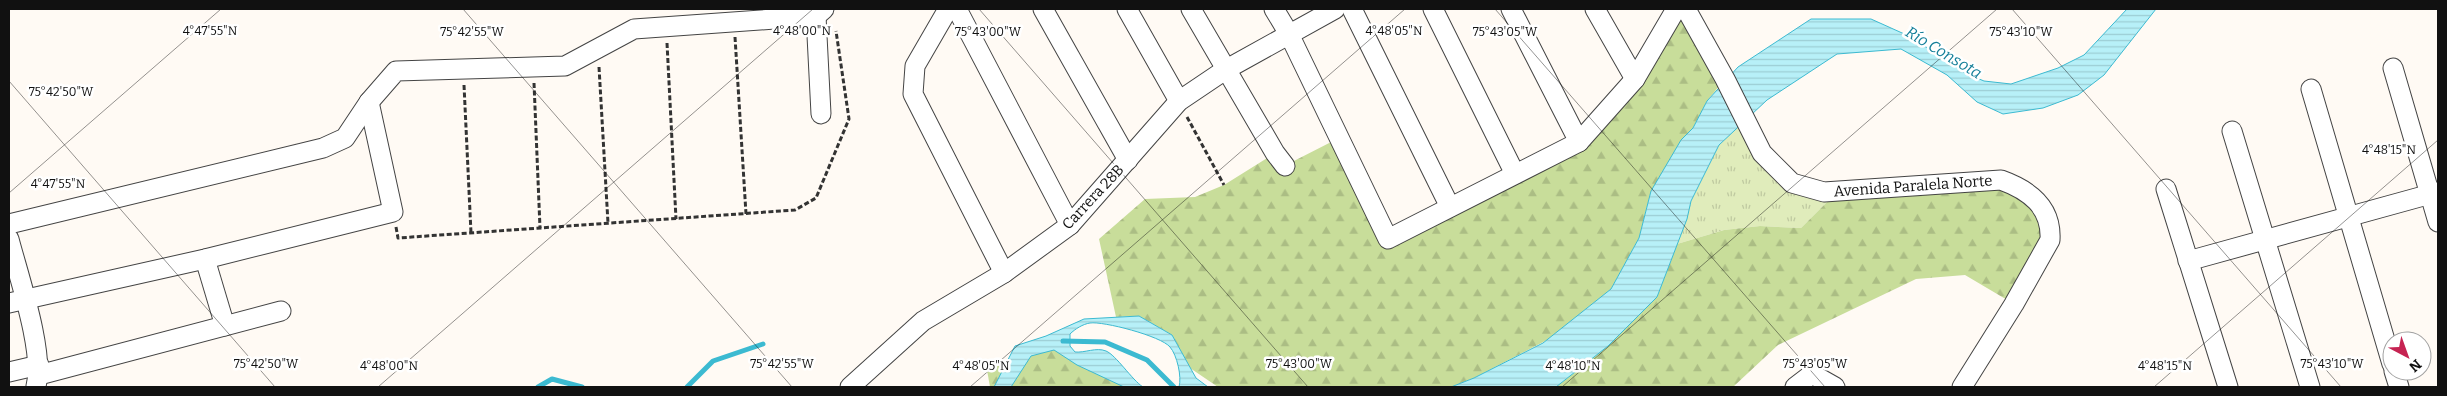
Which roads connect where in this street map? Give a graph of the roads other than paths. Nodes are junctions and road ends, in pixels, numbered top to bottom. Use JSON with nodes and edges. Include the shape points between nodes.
{"nodes":[{"id":1,"x":948,"y":9,"type":"edge"},
{"id":2,"x":957,"y":9,"type":"edge"},
{"id":3,"x":1043,"y":9,"type":"edge"},
{"id":4,"x":1126,"y":9,"type":"edge"},
{"id":5,"x":1191,"y":9,"type":"edge"},
{"id":6,"x":1274,"y":9,"type":"edge"},
{"id":7,"x":1335,"y":9,"type":"edge"},
{"id":8,"x":1352,"y":9,"type":"edge"},
{"id":9,"x":1433,"y":9,"type":"edge"},
{"id":10,"x":1511,"y":9,"type":"edge"},
{"id":11,"x":1594,"y":9,"type":"edge"},
{"id":12,"x":1676,"y":9,"type":"edge"},
{"id":13,"x":1686,"y":9,"type":"edge"},
{"id":14,"x":820,"y":12,"type":"edge"},
{"id":15,"x":1289,"y":34,"type":"junction"},
{"id":16,"x":2393,"y":68,"type":"dead end"},
{"id":17,"x":1225,"y":70,"type":"junction"},
{"id":18,"x":1635,"y":79,"type":"junction"},
{"id":19,"x":2310,"y":89,"type":"dead end"},
{"id":20,"x":1179,"y":101,"type":"junction"},
{"id":21,"x":368,"y":102,"type":"junction"},
{"id":22,"x":821,"y":114,"type":"dead end"},
{"id":23,"x":2232,"y":131,"type":"dead end"},
{"id":24,"x":1579,"y":142,"type":"junction"},
{"id":25,"x":1128,"y":160,"type":"junction"},
{"id":26,"x":1286,"y":166,"type":"dead end"},
{"id":27,"x":1516,"y":174,"type":"junction"},
{"id":28,"x":2166,"y":189,"type":"dead end"},
{"id":29,"x":2434,"y":193,"type":"edge"},
{"id":30,"x":1450,"y":207,"type":"junction"},
{"id":31,"x":2348,"y":217,"type":"junction"},
{"id":32,"x":2438,"y":222,"type":"edge"},
{"id":33,"x":9,"y":224,"type":"edge"},
{"id":34,"x":1070,"y":225,"type":"junction"},
{"id":35,"x":9,"y":239,"type":"edge"},
{"id":36,"x":2266,"y":239,"type":"junction"},
{"id":37,"x":204,"y":259,"type":"junction"},
{"id":38,"x":2188,"y":261,"type":"junction"},
{"id":39,"x":1004,"y":273,"type":"junction"},
{"id":40,"x":17,"y":301,"type":"edge"},
{"id":41,"x":281,"y":311,"type":"dead end"},
{"id":42,"x":225,"y":326,"type":"junction"},
{"id":43,"x":2382,"y":331,"type":"edge"},
{"id":44,"x":9,"y":372,"type":"edge"},
{"id":45,"x":38,"y":376,"type":"edge"},
{"id":46,"x":850,"y":387,"type":"edge"},
{"id":47,"x":1795,"y":387,"type":"edge"},
{"id":48,"x":1835,"y":387,"type":"edge"},
{"id":49,"x":1962,"y":387,"type":"edge"},
{"id":50,"x":2228,"y":387,"type":"edge"},
{"id":51,"x":2310,"y":387,"type":"edge"}],
"edges":[{"from":1,"to":39,"type":"street","via":[[915,66],[913,94]]},
{"from":2,"to":34,"type":"street"},
{"from":3,"to":25,"type":"street"},
{"from":4,"to":20,"type":"street"},
{"from":5,"to":17,"type":"street"},
{"from":6,"to":15,"type":"street"},
{"from":7,"to":15,"type":"street","name":"Carrera 28B"},
{"from":8,"to":30,"type":"street"},
{"from":9,"to":27,"type":"street"},
{"from":10,"to":24,"type":"street"},
{"from":11,"to":18,"type":"street"},
{"from":12,"to":18,"type":"street"},
{"from":13,"to":49,"type":"street","name":"Avenida Paralela Norte","via":[[1762,153],[1792,183],[1824,192],[2001,180],[2021,187],[2037,201],[2048,218],[2050,240]]},
{"from":14,"to":21,"type":"street","via":[[634,29],[565,66],[396,71]]},
{"from":14,"to":22,"type":"street"},
{"from":15,"to":17,"type":"street","name":"Carrera 28B"},
{"from":15,"to":30,"type":"street","via":[[1388,239]]},
{"from":16,"to":29,"type":"street"},
{"from":17,"to":20,"type":"street","name":"Carrera 28B"},
{"from":17,"to":26,"type":"street"},
{"from":18,"to":24,"type":"street"},
{"from":19,"to":31,"type":"street"},
{"from":20,"to":25,"type":"street","name":"Carrera 28B"},
{"from":21,"to":33,"type":"street","via":[[345,138],[324,148]]},
{"from":21,"to":37,"type":"street","via":[[393,212]]},
{"from":23,"to":36,"type":"street"},
{"from":24,"to":27,"type":"street"},
{"from":25,"to":34,"type":"street","name":"Carrera 28B"},
{"from":27,"to":30,"type":"street"},
{"from":28,"to":38,"type":"street"},
{"from":29,"to":31,"type":"street"},
{"from":29,"to":32,"type":"street"},
{"from":31,"to":36,"type":"street"},
{"from":31,"to":43,"type":"street"},
{"from":34,"to":39,"type":"street","name":"Carrera 28B"},
{"from":35,"to":40,"type":"street"},
{"from":36,"to":38,"type":"street"},
{"from":36,"to":51,"type":"street"},
{"from":37,"to":40,"type":"street"},
{"from":37,"to":42,"type":"street"},
{"from":38,"to":50,"type":"street"},
{"from":39,"to":46,"type":"street","name":"Carrera 28B","via":[[923,321]]},
{"from":40,"to":45,"type":"street"},
{"from":41,"to":42,"type":"street"},
{"from":42,"to":45,"type":"street"},
{"from":44,"to":45,"type":"street"},
{"from":47,"to":48,"type":"street","via":[[1812,374]]}]}
